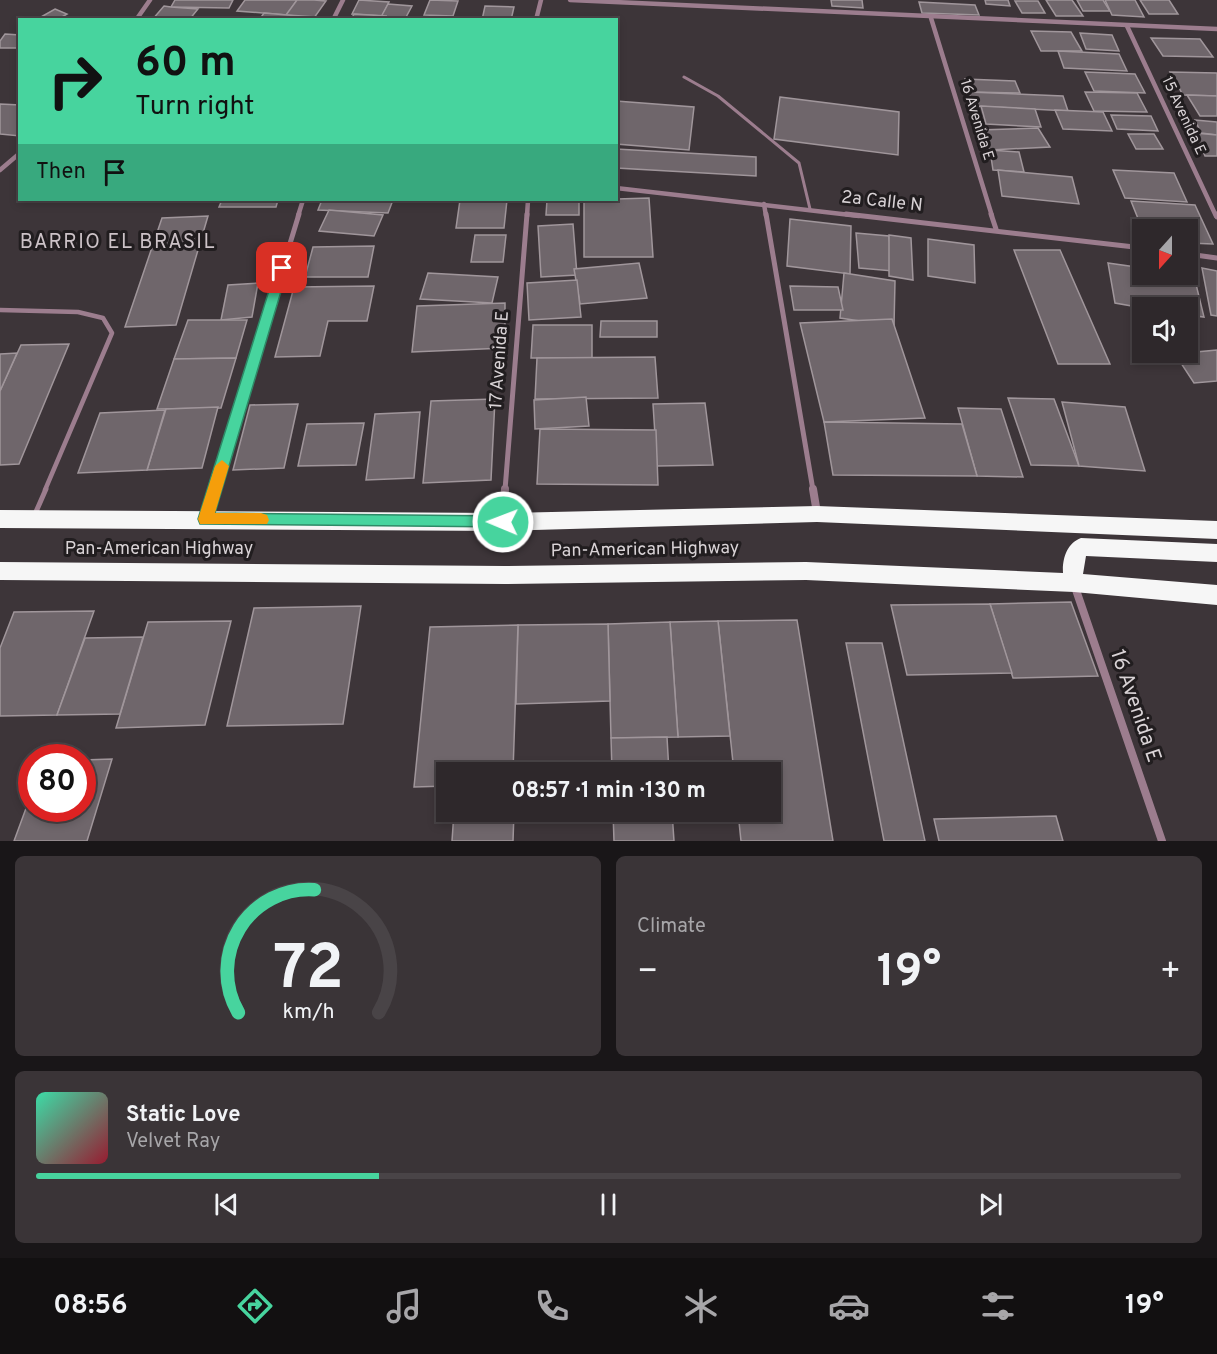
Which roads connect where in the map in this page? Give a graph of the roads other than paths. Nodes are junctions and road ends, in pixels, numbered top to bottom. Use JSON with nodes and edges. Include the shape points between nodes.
{"nodes":[{"id":1,"x":150,"y":0,"type":"edge"},
{"id":2,"x":343,"y":0,"type":"edge"},
{"id":3,"x":541,"y":0,"type":"edge"},
{"id":4,"x":570,"y":0,"type":"edge"},
{"id":5,"x":137,"y":18,"type":"edge"},
{"id":6,"x":334,"y":18,"type":"edge"},
{"id":7,"x":536,"y":18,"type":"edge"},
{"id":8,"x":931,"y":18,"type":"junction"},
{"id":9,"x":1127,"y":26,"type":"junction"},
{"id":10,"x":1217,"y":29,"type":"edge"},
{"id":11,"x":684,"y":77,"type":"dead end"},
{"id":12,"x":18,"y":155,"type":"edge"},
{"id":13,"x":0,"y":170,"type":"edge"},
{"id":14,"x":618,"y":188,"type":"edge"},
{"id":15,"x":303,"y":201,"type":"edge"},
{"id":16,"x":528,"y":201,"type":"edge"},
{"id":17,"x":764,"y":204,"type":"junction"},
{"id":18,"x":810,"y":209,"type":"junction"},
{"id":19,"x":1217,"y":217,"type":"edge"},
{"id":20,"x":996,"y":229,"type":"junction"},
{"id":21,"x":1132,"y":247,"type":"edge"},
{"id":22,"x":1198,"y":255,"type":"edge"},
{"id":23,"x":1217,"y":258,"type":"edge"},
{"id":24,"x":0,"y":310,"type":"edge"},
{"id":25,"x":817,"y":514,"type":"junction"},
{"id":26,"x":0,"y":519,"type":"edge"},
{"id":27,"x":33,"y":519,"type":"junction"},
{"id":28,"x":206,"y":519,"type":"junction"},
{"id":29,"x":503,"y":522,"type":"junction"},
{"id":30,"x":1217,"y":531,"type":"edge"},
{"id":31,"x":1217,"y":553,"type":"edge"},
{"id":32,"x":0,"y":571,"type":"edge"},
{"id":33,"x":1074,"y":584,"type":"junction"},
{"id":34,"x":1217,"y":595,"type":"edge"},
{"id":35,"x":1162,"y":841,"type":"edge"}],
"edges":[{"from":1,"to":5,"type":"street"},
{"from":2,"to":6,"type":"street"},
{"from":3,"to":7,"type":"street"},
{"from":4,"to":8,"type":"street"},
{"from":8,"to":9,"type":"street"},
{"from":8,"to":20,"type":"street","name":"16 Avenida E"},
{"from":9,"to":10,"type":"street"},
{"from":9,"to":19,"type":"street","name":"15 Avenida E"},
{"from":11,"to":18,"type":"lane","via":[[718,96],[799,163]]},
{"from":12,"to":13,"type":"street"},
{"from":14,"to":17,"type":"street","name":"2a Calle N"},
{"from":15,"to":28,"type":"street"},
{"from":16,"to":29,"type":"street","name":"17 Avenida E"},
{"from":17,"to":18,"type":"street","name":"2a Calle N"},
{"from":17,"to":25,"type":"street"},
{"from":18,"to":20,"type":"street","name":"2a Calle N"},
{"from":20,"to":21,"type":"street","name":"2a Calle N"},
{"from":22,"to":23,"type":"street"},
{"from":24,"to":27,"type":"lane","via":[[78,312],[104,318],[112,333]]},
{"from":25,"to":29,"type":"highway","name":"Pan-American Highway"},
{"from":25,"to":30,"type":"highway","name":"Pan-American Highway"},
{"from":26,"to":27,"type":"highway","name":"Pan-American Highway"},
{"from":27,"to":28,"type":"highway","name":"Pan-American Highway"},
{"from":28,"to":29,"type":"highway","name":"Pan-American Highway"},
{"from":31,"to":33,"type":"highway","via":[[1081,547],[1071,564]]},
{"from":32,"to":33,"type":"highway","name":"Pan-American Highway","via":[[504,575],[806,571]]},
{"from":33,"to":34,"type":"highway","name":"Pan-American Highway"},
{"from":33,"to":35,"type":"street","name":"16 Avenida E"}]}
